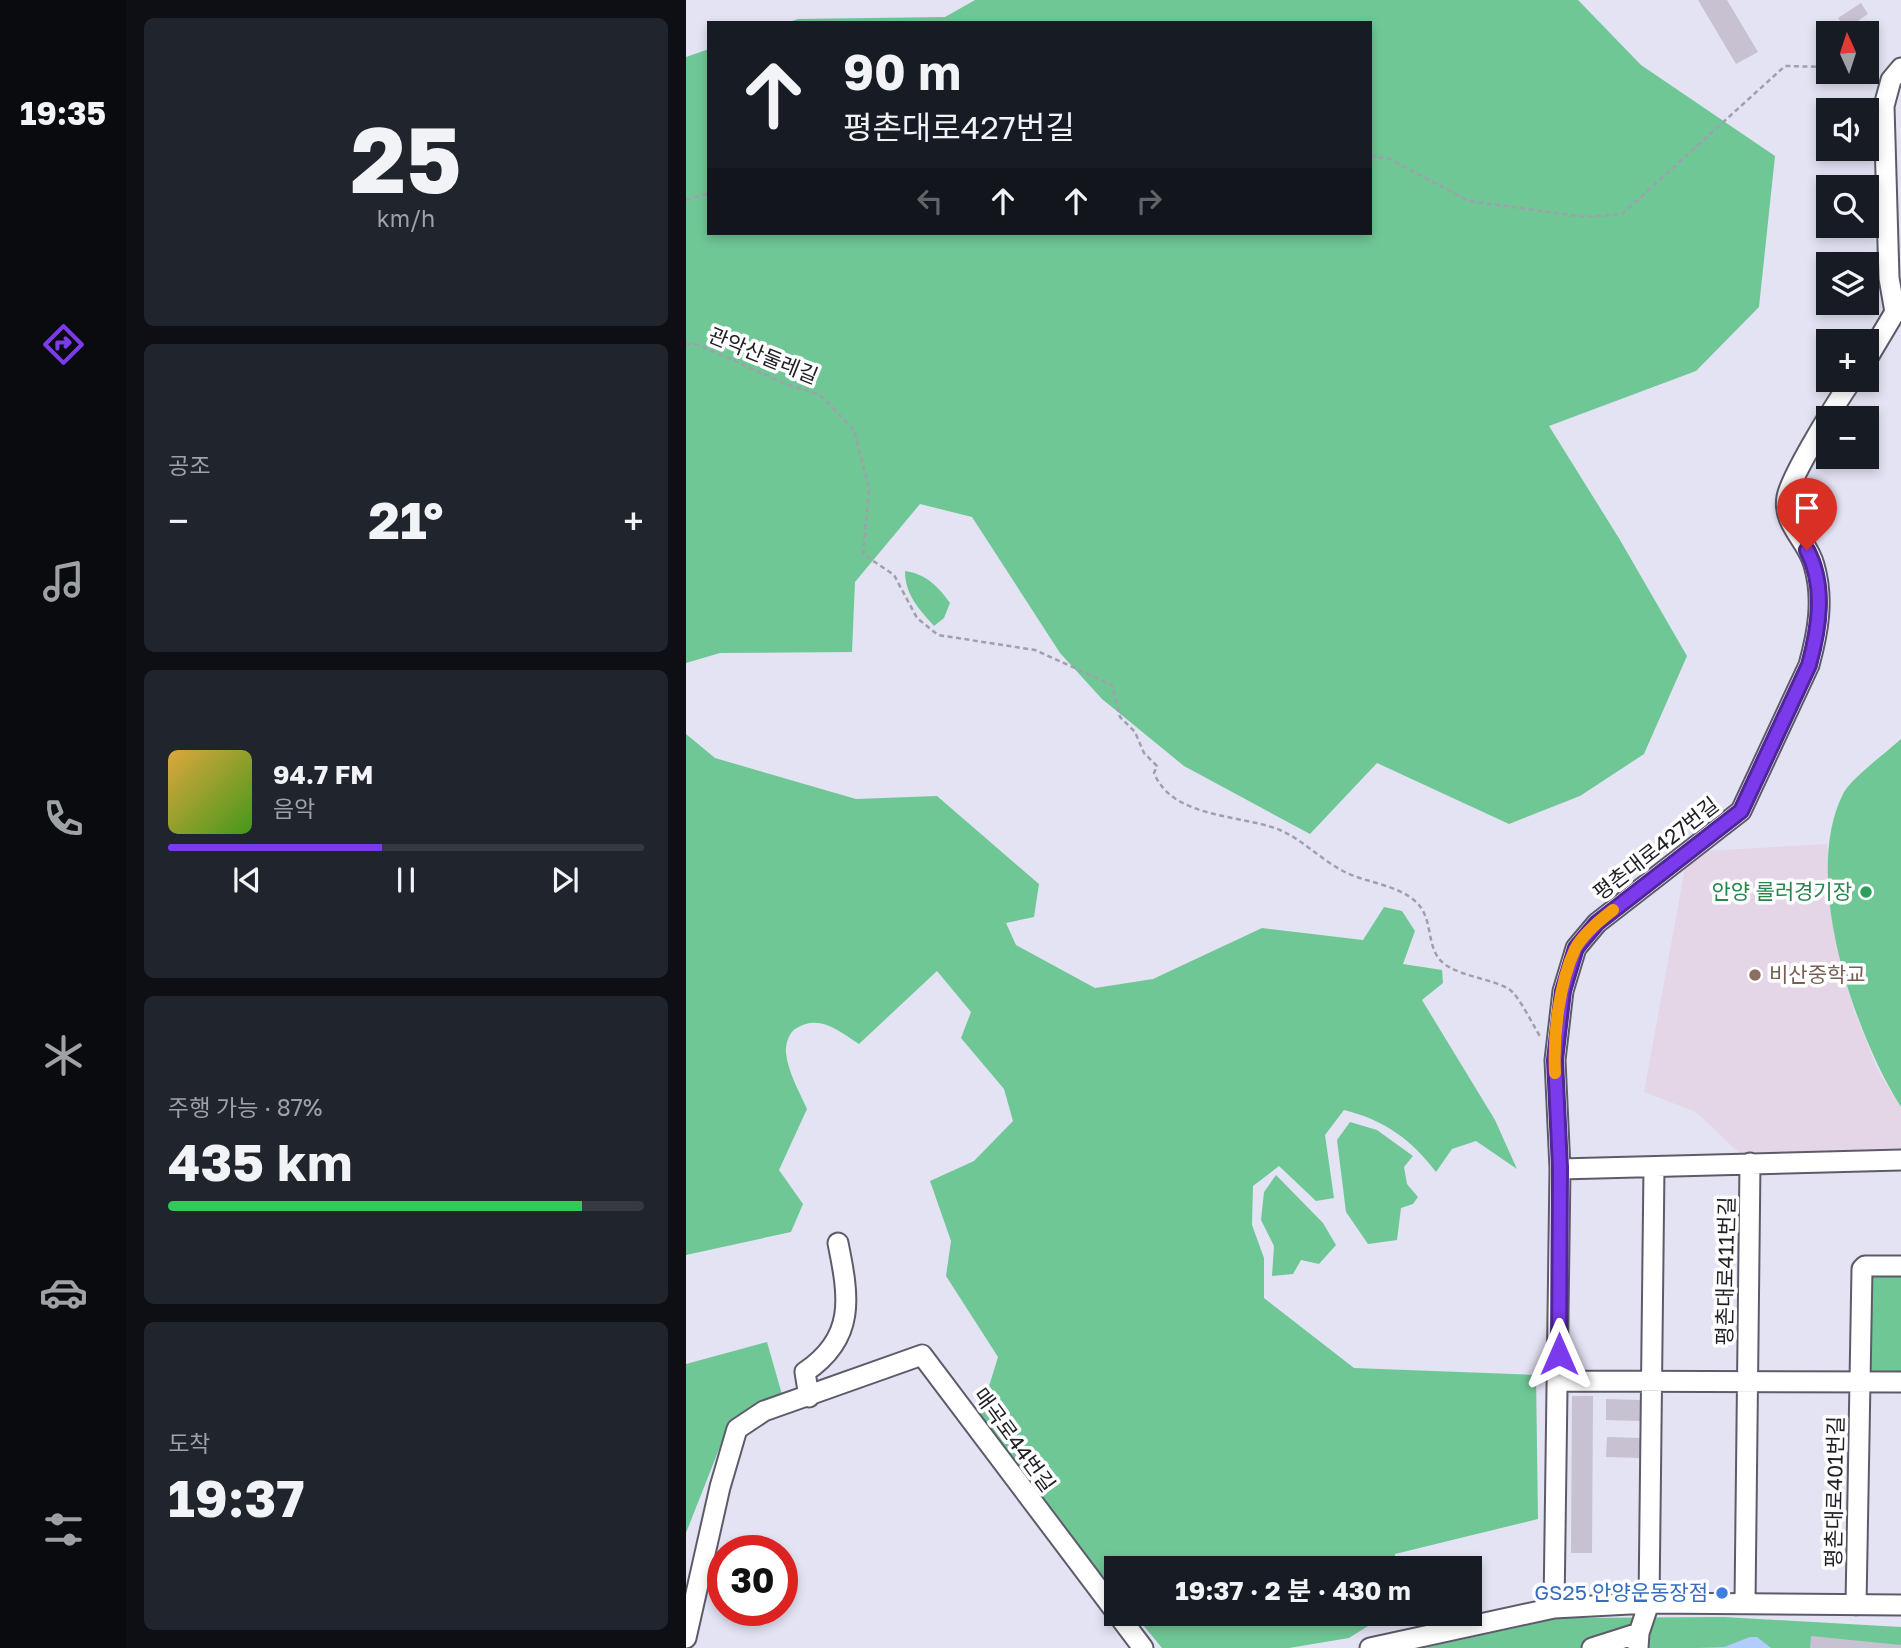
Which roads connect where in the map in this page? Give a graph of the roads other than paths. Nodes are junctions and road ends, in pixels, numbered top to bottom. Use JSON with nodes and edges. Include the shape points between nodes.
{"nodes":[{"id":1,"x":1896,"y":74,"type":"edge"},
{"id":2,"x":1879,"y":339,"type":"edge"},
{"id":3,"x":1845,"y":392,"type":"edge"},
{"id":4,"x":1901,"y":1160,"type":"edge"},
{"id":5,"x":1750,"y":1163,"type":"junction"},
{"id":6,"x":1654,"y":1167,"type":"junction"},
{"id":7,"x":1560,"y":1168,"type":"junction"},
{"id":8,"x":838,"y":1243,"type":"dead end"},
{"id":9,"x":1901,"y":1266,"type":"edge"},
{"id":10,"x":1748,"y":1380,"type":"junction"},
{"id":11,"x":1558,"y":1381,"type":"junction"},
{"id":12,"x":1651,"y":1381,"type":"junction"},
{"id":13,"x":1860,"y":1381,"type":"junction"},
{"id":14,"x":1901,"y":1382,"type":"edge"},
{"id":15,"x":809,"y":1397,"type":"junction"},
{"id":16,"x":1649,"y":1603,"type":"junction"},
{"id":17,"x":1745,"y":1603,"type":"junction"},
{"id":18,"x":1856,"y":1605,"type":"junction"},
{"id":19,"x":1901,"y":1605,"type":"edge"},
{"id":20,"x":1554,"y":1608,"type":"junction"},
{"id":21,"x":686,"y":1638,"type":"edge"},
{"id":22,"x":1638,"y":1641,"type":"edge"},
{"id":23,"x":1143,"y":1648,"type":"edge"},
{"id":24,"x":1370,"y":1648,"type":"edge"},
{"id":25,"x":1592,"y":1648,"type":"edge"}],
"edges":[{"from":1,"to":2,"type":"street","via":[[1884,106],[1889,278],[1895,312]]},
{"from":3,"to":7,"type":"street","name":"평촌대로427번길","via":[[1787,496],[1788,519],[1814,563],[1820,603],[1809,665],[1741,811],[1597,923],[1576,948],[1563,991],[1555,1060]]},
{"from":4,"to":5,"type":"street"},
{"from":5,"to":6,"type":"street"},
{"from":5,"to":10,"type":"street","name":"평촌대로411번길"},
{"from":6,"to":7,"type":"street"},
{"from":6,"to":12,"type":"street"},
{"from":7,"to":11,"type":"street"},
{"from":8,"to":15,"type":"street","via":[[848,1288],[844,1325],[835,1345],[805,1372]]},
{"from":9,"to":13,"type":"street","via":[[1863,1269]]},
{"from":10,"to":12,"type":"street"},
{"from":10,"to":13,"type":"street"},
{"from":10,"to":17,"type":"street"},
{"from":11,"to":12,"type":"street"},
{"from":11,"to":20,"type":"street"},
{"from":12,"to":16,"type":"street"},
{"from":13,"to":14,"type":"street"},
{"from":13,"to":18,"type":"street","name":"평촌대로401번길"},
{"from":15,"to":21,"type":"street","name":"매곡로44번길","via":[[764,1411],[737,1429]]},
{"from":15,"to":23,"type":"street","name":"매곡로44번길","via":[[922,1355]]},
{"from":16,"to":17,"type":"street"},
{"from":16,"to":20,"type":"street"},
{"from":16,"to":22,"type":"street"},
{"from":17,"to":18,"type":"street"},
{"from":18,"to":19,"type":"street"},
{"from":20,"to":24,"type":"street"},
{"from":22,"to":25,"type":"street"}]}
